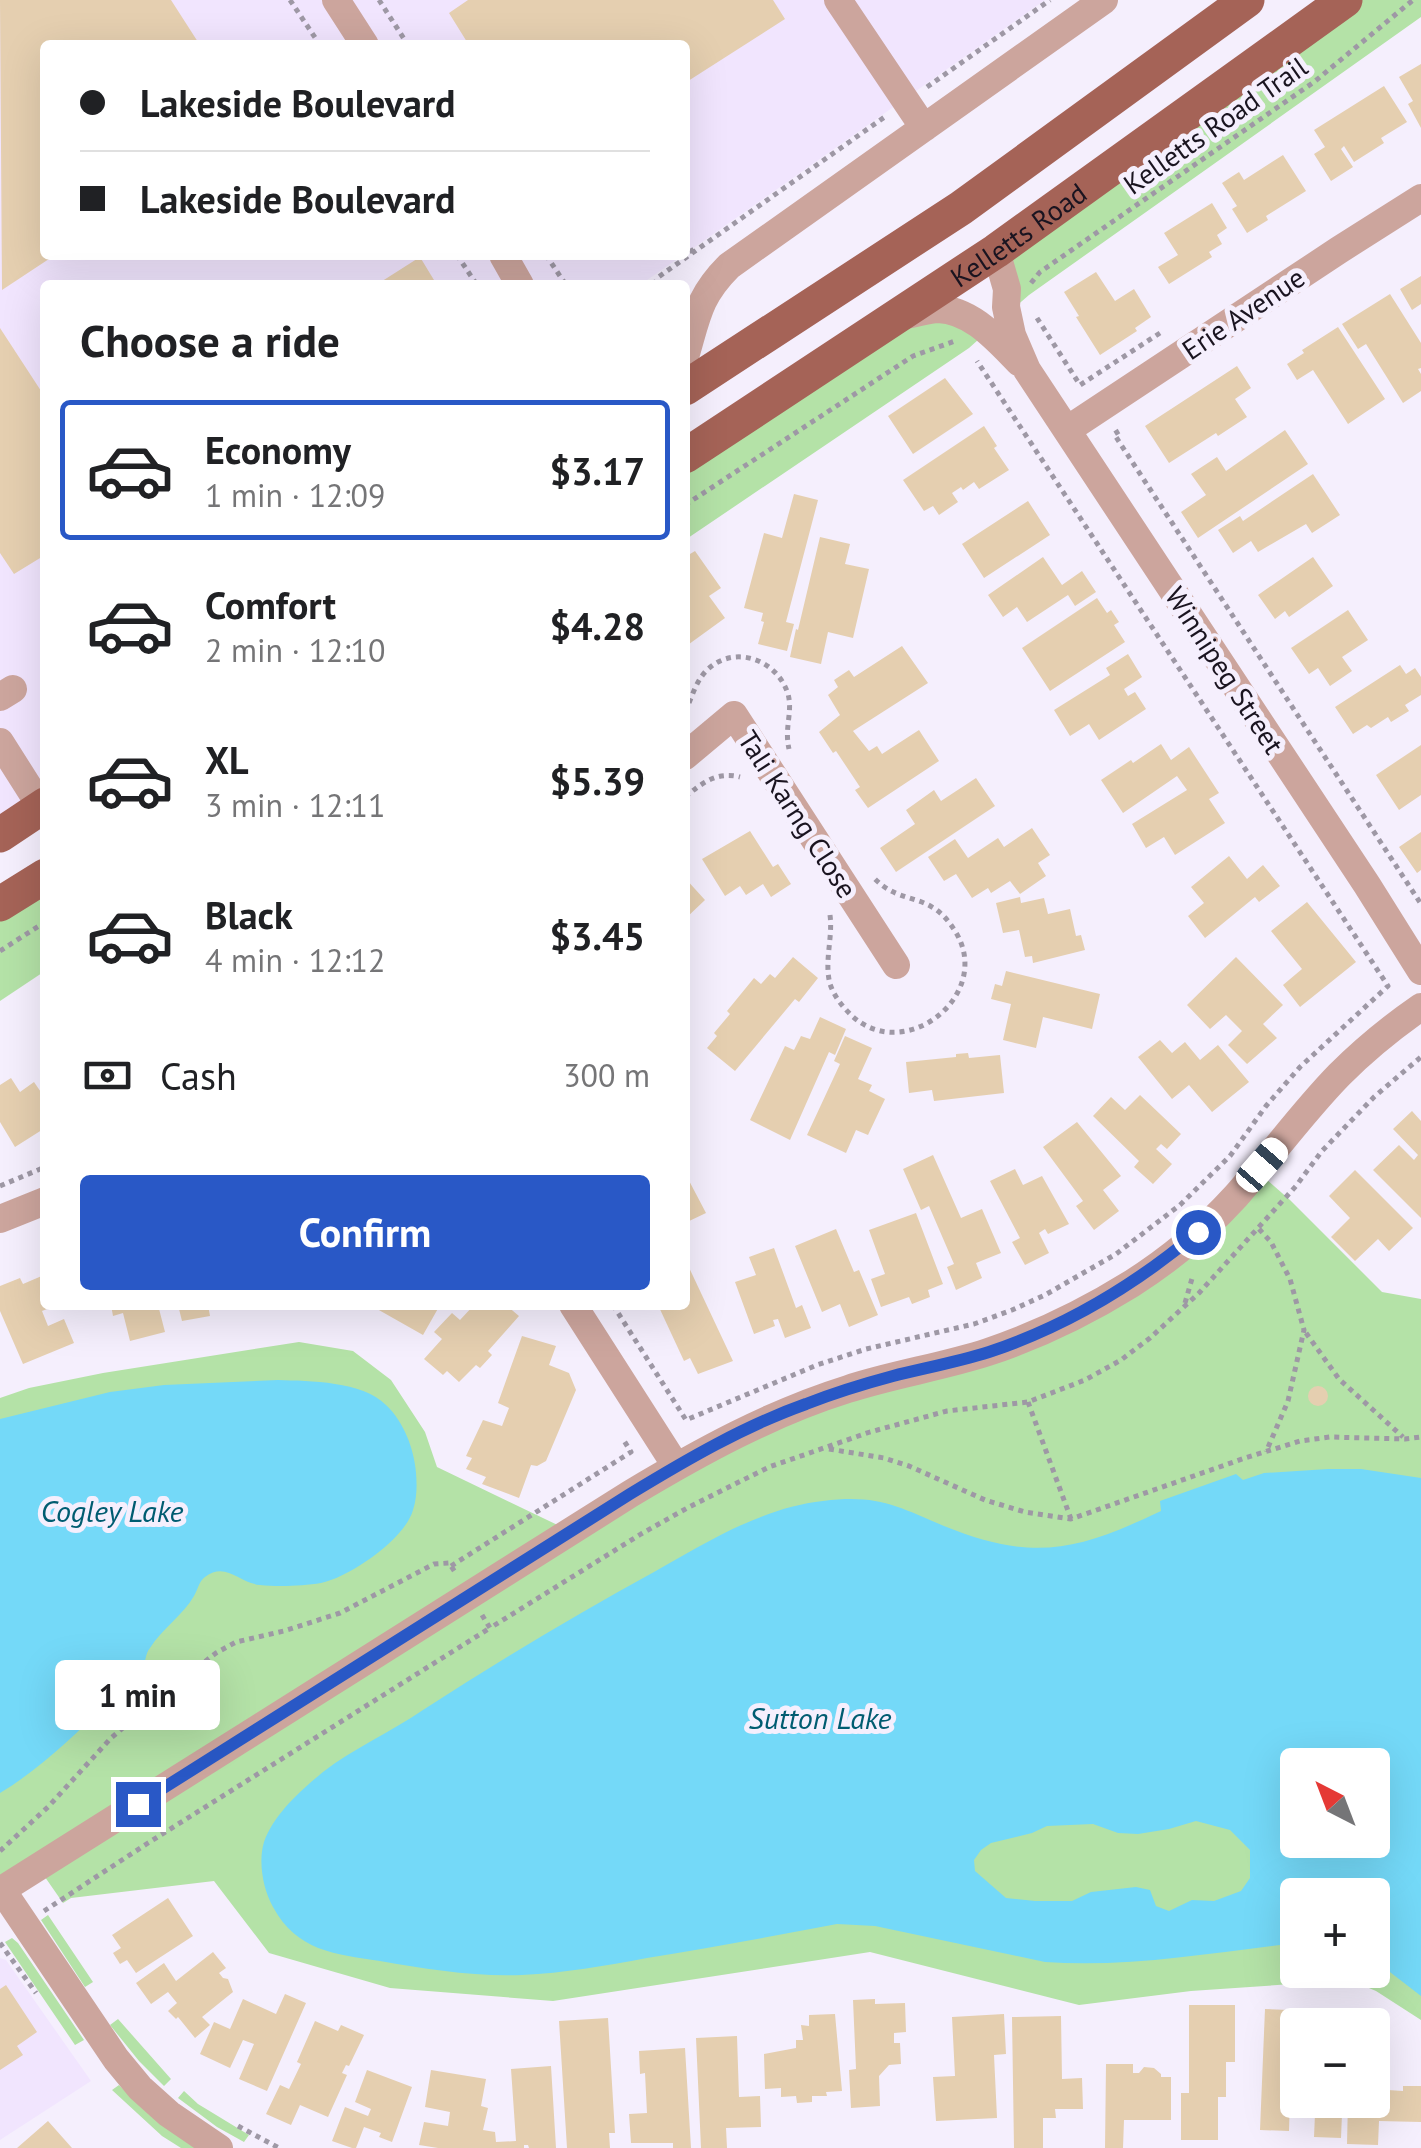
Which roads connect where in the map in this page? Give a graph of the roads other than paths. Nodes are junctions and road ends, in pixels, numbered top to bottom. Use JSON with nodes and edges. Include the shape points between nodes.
{"nodes":[{"id":1,"x":336,"y":0,"type":"edge"},
{"id":2,"x":838,"y":0,"type":"edge"},
{"id":3,"x":1104,"y":0,"type":"edge"},
{"id":4,"x":1248,"y":0,"type":"edge"},
{"id":5,"x":1345,"y":0,"type":"edge"},
{"id":6,"x":362,"y":40,"type":"edge"},
{"id":7,"x":924,"y":128,"type":"junction"},
{"id":8,"x":1421,"y":198,"type":"edge"},
{"id":9,"x":996,"y":251,"type":"junction"},
{"id":10,"x":900,"y":316,"type":"junction"},
{"id":11,"x":690,"y":340,"type":"edge"},
{"id":12,"x":1027,"y":370,"type":"junction"},
{"id":13,"x":690,"y":385,"type":"edge"},
{"id":14,"x":1067,"y":430,"type":"junction"},
{"id":15,"x":690,"y":453,"type":"edge"},
{"id":16,"x":0,"y":742,"type":"edge"},
{"id":17,"x":690,"y":752,"type":"edge"},
{"id":18,"x":40,"y":803,"type":"edge"},
{"id":19,"x":40,"y":811,"type":"edge"},
{"id":20,"x":0,"y":835,"type":"edge"},
{"id":21,"x":40,"y":879,"type":"edge"},
{"id":22,"x":0,"y":904,"type":"edge"},
{"id":23,"x":896,"y":965,"type":"dead end"},
{"id":24,"x":1421,"y":972,"type":"edge"},
{"id":25,"x":1421,"y":1007,"type":"edge"},
{"id":26,"x":40,"y":1203,"type":"edge"},
{"id":27,"x":0,"y":1219,"type":"edge"},
{"id":28,"x":576,"y":1310,"type":"edge"},
{"id":29,"x":676,"y":1466,"type":"junction"},
{"id":30,"x":1,"y":1890,"type":"edge"},
{"id":31,"x":219,"y":2148,"type":"edge"}],
"edges":[{"from":1,"to":6,"type":"street"},
{"from":2,"to":7,"type":"street"},
{"from":3,"to":7,"type":"street"},
{"from":4,"to":13,"type":"main road","name":"Kelletts Road","via":[[961,208]]},
{"from":5,"to":9,"type":"main road","name":"Kelletts Road"},
{"from":7,"to":11,"type":"street","via":[[722,274],[702,300]]},
{"from":8,"to":14,"type":"street","name":"Erie Avenue"},
{"from":9,"to":10,"type":"main road","name":"Kelletts Road"},
{"from":9,"to":12,"type":"street","name":"Winnipeg Street","via":[[1014,301],[1012,335]]},
{"from":10,"to":12,"type":"street","name":"Winnipeg Street","via":[[939,309],[962,316],[971,332]]},
{"from":10,"to":15,"type":"main road","name":"Kelletts Road"},
{"from":12,"to":14,"type":"street","name":"Winnipeg Street"},
{"from":14,"to":24,"type":"street","name":"Winnipeg Street"},
{"from":16,"to":18,"type":"street"},
{"from":17,"to":23,"type":"street","name":"Tali Karng Close","via":[[734,716]]},
{"from":19,"to":20,"type":"main road"},
{"from":21,"to":22,"type":"main road"},
{"from":25,"to":29,"type":"street","via":[[1340,1074],[1214,1218],[1134,1282],[1030,1337],[802,1405]]},
{"from":26,"to":27,"type":"street"},
{"from":28,"to":29,"type":"street"},
{"from":29,"to":30,"type":"street"},
{"from":30,"to":31,"type":"street","via":[[140,2088]]}]}
